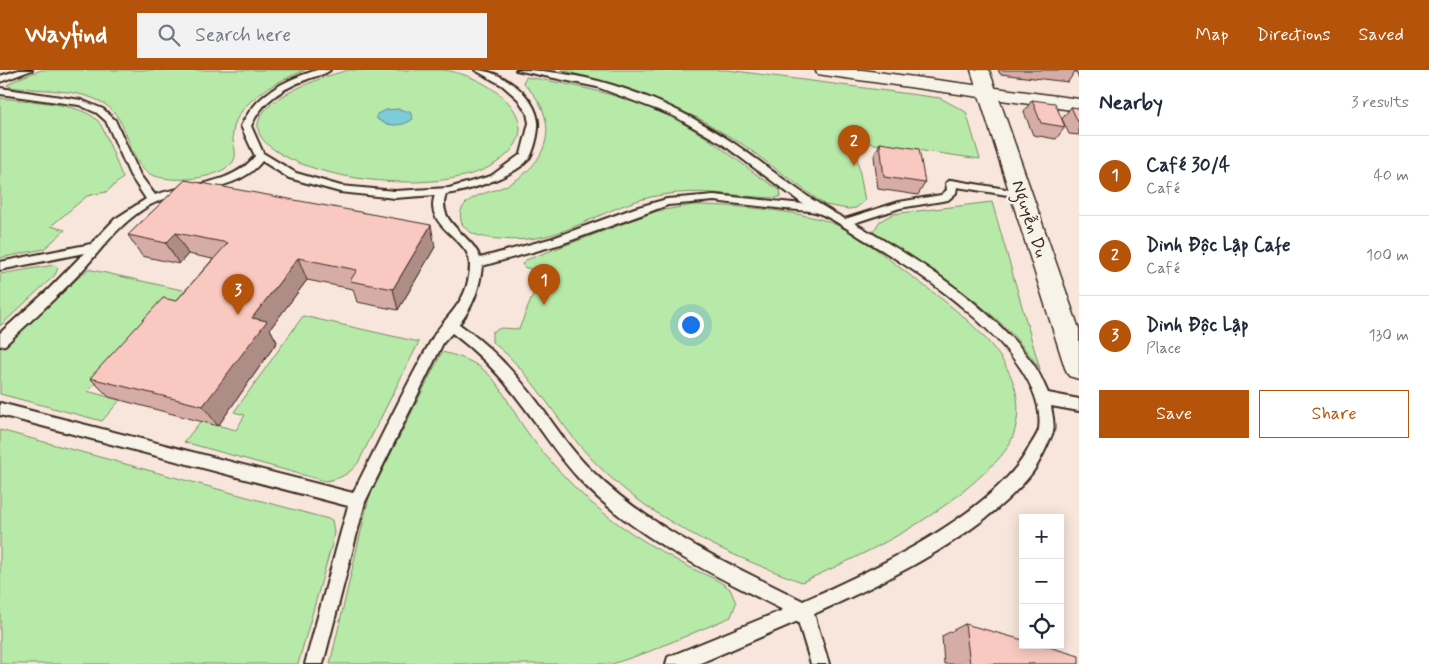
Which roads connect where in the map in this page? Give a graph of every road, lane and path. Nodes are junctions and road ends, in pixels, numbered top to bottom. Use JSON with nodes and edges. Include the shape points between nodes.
{"nodes":[{"id":1,"x":28,"y":70,"type":"edge"},
{"id":2,"x":326,"y":70,"type":"edge"},
{"id":3,"x":479,"y":70,"type":"edge"},
{"id":4,"x":520,"y":70,"type":"edge"},
{"id":5,"x":824,"y":70,"type":"edge"},
{"id":6,"x":980,"y":70,"type":"edge"},
{"id":7,"x":0,"y":79,"type":"edge"},
{"id":8,"x":0,"y":91,"type":"edge"},
{"id":9,"x":988,"y":93,"type":"junction"},
{"id":10,"x":1079,"y":105,"type":"edge"},
{"id":11,"x":260,"y":156,"type":"junction"},
{"id":12,"x":442,"y":191,"type":"junction"},
{"id":13,"x":1020,"y":194,"type":"junction"},
{"id":14,"x":153,"y":200,"type":"junction"},
{"id":15,"x":817,"y":209,"type":"junction"},
{"id":16,"x":846,"y":222,"type":"junction"},
{"id":17,"x":94,"y":247,"type":"junction"},
{"id":18,"x":476,"y":263,"type":"junction"},
{"id":19,"x":0,"y":266,"type":"edge"},
{"id":20,"x":452,"y":326,"type":"junction"},
{"id":21,"x":0,"y":341,"type":"edge"},
{"id":22,"x":1079,"y":368,"type":"edge"},
{"id":23,"x":1043,"y":398,"type":"junction"},
{"id":24,"x":1079,"y":405,"type":"edge"},
{"id":25,"x":0,"y":409,"type":"edge"},
{"id":26,"x":357,"y":501,"type":"junction"},
{"id":27,"x":804,"y":611,"type":"junction"},
{"id":28,"x":314,"y":664,"type":"edge"},
{"id":29,"x":675,"y":664,"type":"edge"},
{"id":30,"x":820,"y":664,"type":"edge"}],
"edges":[{"from":1,"to":7,"type":"lane"},
{"from":2,"to":11,"type":"lane","via":[[282,87],[252,114],[246,132],[251,146]]},
{"from":3,"to":12,"type":"lane","via":[[509,86],[525,101],[534,120],[534,137],[527,154],[507,172],[475,185]]},
{"from":4,"to":15,"type":"lane","via":[[592,84],[674,113],[723,140]]},
{"from":5,"to":9,"type":"street"},
{"from":6,"to":9,"type":"street","name":"Nguyễn Du"},
{"from":8,"to":14,"type":"lane","via":[[81,103],[100,111],[110,120],[135,175]]},
{"from":9,"to":10,"type":"street"},
{"from":9,"to":13,"type":"street","name":"Nguyễn Du"},
{"from":11,"to":12,"type":"lane","via":[[284,172],[326,186],[379,193]]},
{"from":11,"to":14,"type":"lane","via":[[251,168],[236,176],[175,191]]},
{"from":12,"to":18,"type":"lane","via":[[439,200],[441,216],[467,243]]},
{"from":13,"to":16,"type":"lane","via":[[950,183],[952,191],[944,198],[890,208]]},
{"from":13,"to":22,"type":"street","name":"Nguyễn Du"},
{"from":14,"to":17,"type":"lane","via":[[126,216]]},
{"from":15,"to":16,"type":"lane"},
{"from":15,"to":18,"type":"lane","via":[[714,198],[667,202],[557,242]]},
{"from":16,"to":23,"type":"lane","via":[[959,298],[991,324],[1024,362]]},
{"from":17,"to":19,"type":"lane"},
{"from":17,"to":21,"type":"lane","via":[[84,261]]},
{"from":18,"to":20,"type":"lane","via":[[470,296]]},
{"from":20,"to":26,"type":"lane","via":[[438,340]]},
{"from":20,"to":27,"type":"lane","via":[[504,370],[568,456],[609,497],[666,536]]},
{"from":23,"to":24,"type":"lane"},
{"from":23,"to":27,"type":"lane","via":[[1046,430],[1039,448],[1029,465],[1004,493],[930,545],[863,583]]},
{"from":25,"to":26,"type":"lane"},
{"from":26,"to":28,"type":"lane"},
{"from":27,"to":29,"type":"lane"},
{"from":27,"to":30,"type":"lane"}]}
